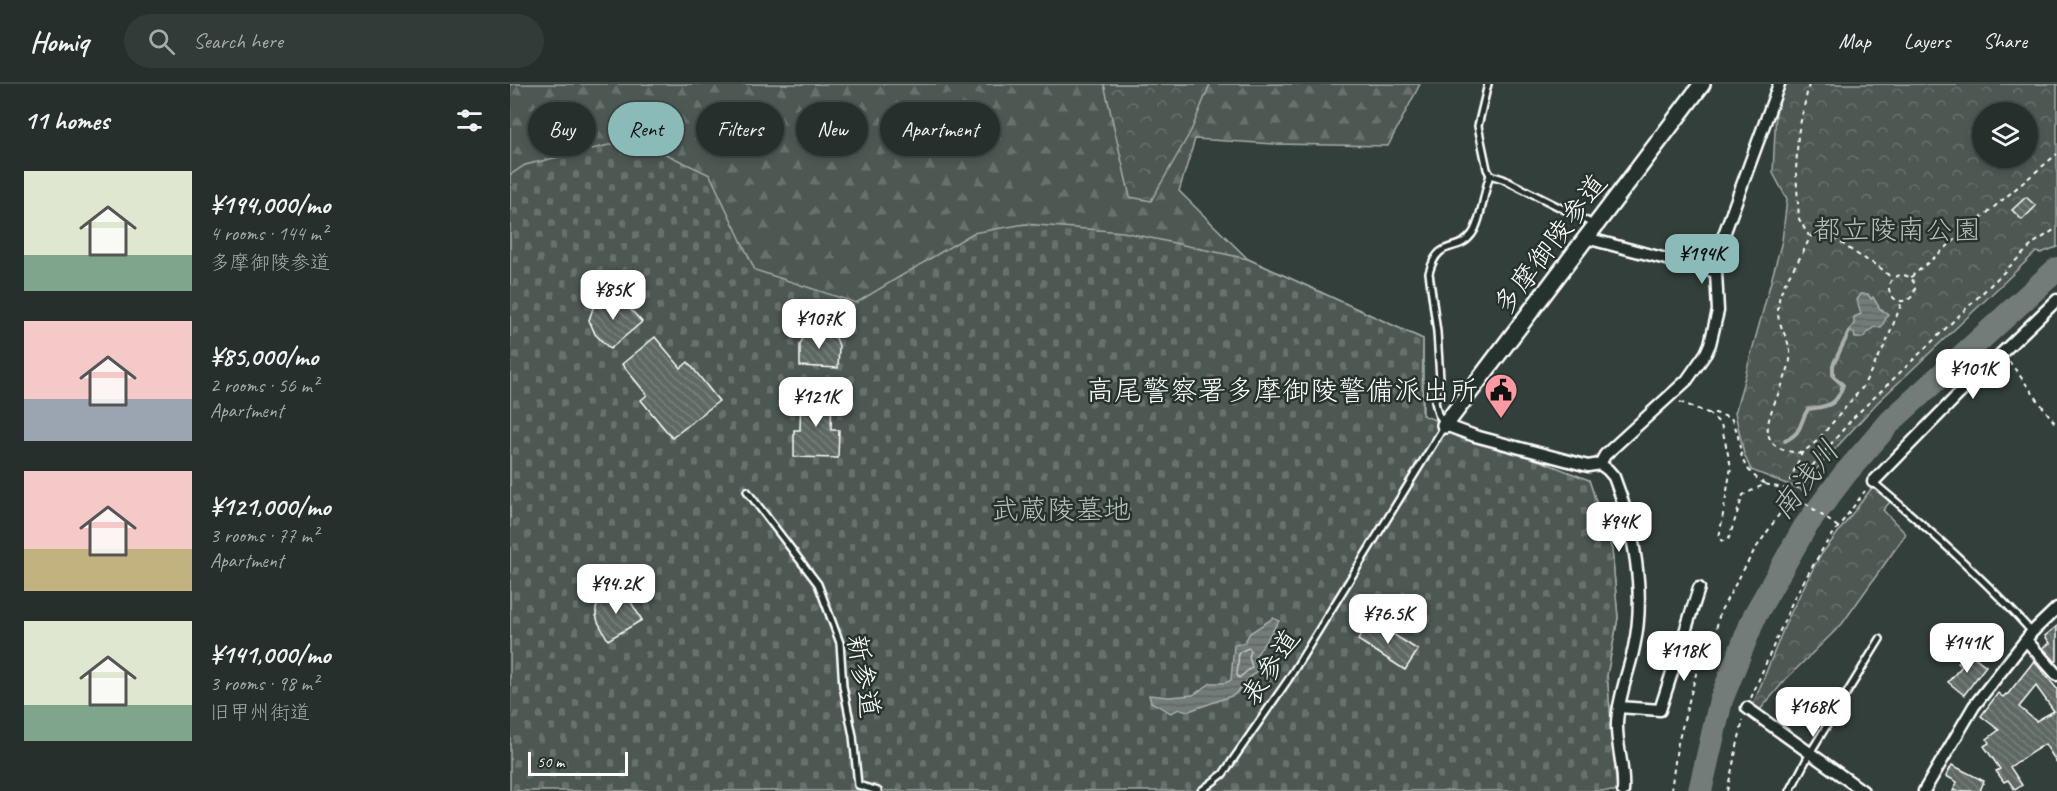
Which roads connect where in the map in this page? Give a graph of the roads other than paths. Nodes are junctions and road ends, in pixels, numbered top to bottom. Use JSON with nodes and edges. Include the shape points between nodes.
{"nodes":[{"id":1,"x":1488,"y":84,"type":"edge"},
{"id":2,"x":1702,"y":84,"type":"edge"},
{"id":3,"x":1779,"y":84,"type":"edge"},
{"id":4,"x":1490,"y":175,"type":"junction"},
{"id":5,"x":1596,"y":225,"type":"junction"},
{"id":6,"x":1586,"y":238,"type":"junction"},
{"id":7,"x":1716,"y":272,"type":"junction"},
{"id":8,"x":2057,"y":300,"type":"edge"},
{"id":9,"x":1443,"y":430,"type":"junction"},
{"id":10,"x":1600,"y":464,"type":"junction"},
{"id":11,"x":1873,"y":482,"type":"joint"},
{"id":12,"x":747,"y":491,"type":"dead end"},
{"id":13,"x":1699,"y":588,"type":"dead end"},
{"id":14,"x":2057,"y":608,"type":"edge"},
{"id":15,"x":2029,"y":636,"type":"junction"},
{"id":16,"x":1880,"y":639,"type":"dead end"},
{"id":17,"x":2057,"y":675,"type":"edge"},
{"id":18,"x":1619,"y":706,"type":"junction"},
{"id":19,"x":1747,"y":708,"type":"road end"},
{"id":20,"x":1810,"y":753,"type":"junction"},
{"id":21,"x":1856,"y":789,"type":"edge"},
{"id":22,"x":878,"y":791,"type":"edge"},
{"id":23,"x":1202,"y":791,"type":"edge"},
{"id":24,"x":1623,"y":791,"type":"edge"},
{"id":25,"x":1790,"y":791,"type":"edge"},
{"id":26,"x":1924,"y":791,"type":"edge"}],
"edges":[{"from":1,"to":4,"type":"lane","via":[[1478,126]]},
{"from":2,"to":5,"type":"main road","name":"多摩御陵参道"},
{"from":3,"to":7,"type":"street","via":[[1719,248]]},
{"from":4,"to":5,"type":"lane"},
{"from":4,"to":9,"type":"lane","via":[[1473,234],[1464,243],[1442,249],[1428,273],[1440,379],[1435,402]]},
{"from":5,"to":6,"type":"main road","name":"多摩御陵参道"},
{"from":6,"to":7,"type":"street"},
{"from":6,"to":9,"type":"main road","name":"多摩御陵参道"},
{"from":7,"to":10,"type":"street","via":[[1718,311],[1710,344],[1692,374]]},
{"from":8,"to":11,"type":"street"},
{"from":9,"to":10,"type":"street","via":[[1588,466]]},
{"from":9,"to":23,"type":"lane","name":"表参道","via":[[1288,680],[1223,774]]},
{"from":10,"to":18,"type":"street","via":[[1617,486],[1639,583],[1638,631]]},
{"from":11,"to":15,"type":"lane","via":[[1966,563],[2001,598]]},
{"from":12,"to":22,"type":"lane","name":"新参道","via":[[818,584],[840,643],[858,785]]},
{"from":13,"to":18,"type":"street","via":[[1660,710]]},
{"from":14,"to":15,"type":"street"},
{"from":15,"to":17,"type":"street"},
{"from":15,"to":26,"type":"street","via":[[1974,706]]},
{"from":16,"to":20,"type":"lane"},
{"from":18,"to":24,"type":"street","via":[[1617,730]]},
{"from":19,"to":20,"type":"street"},
{"from":20,"to":21,"type":"street"},
{"from":20,"to":25,"type":"lane"}]}
